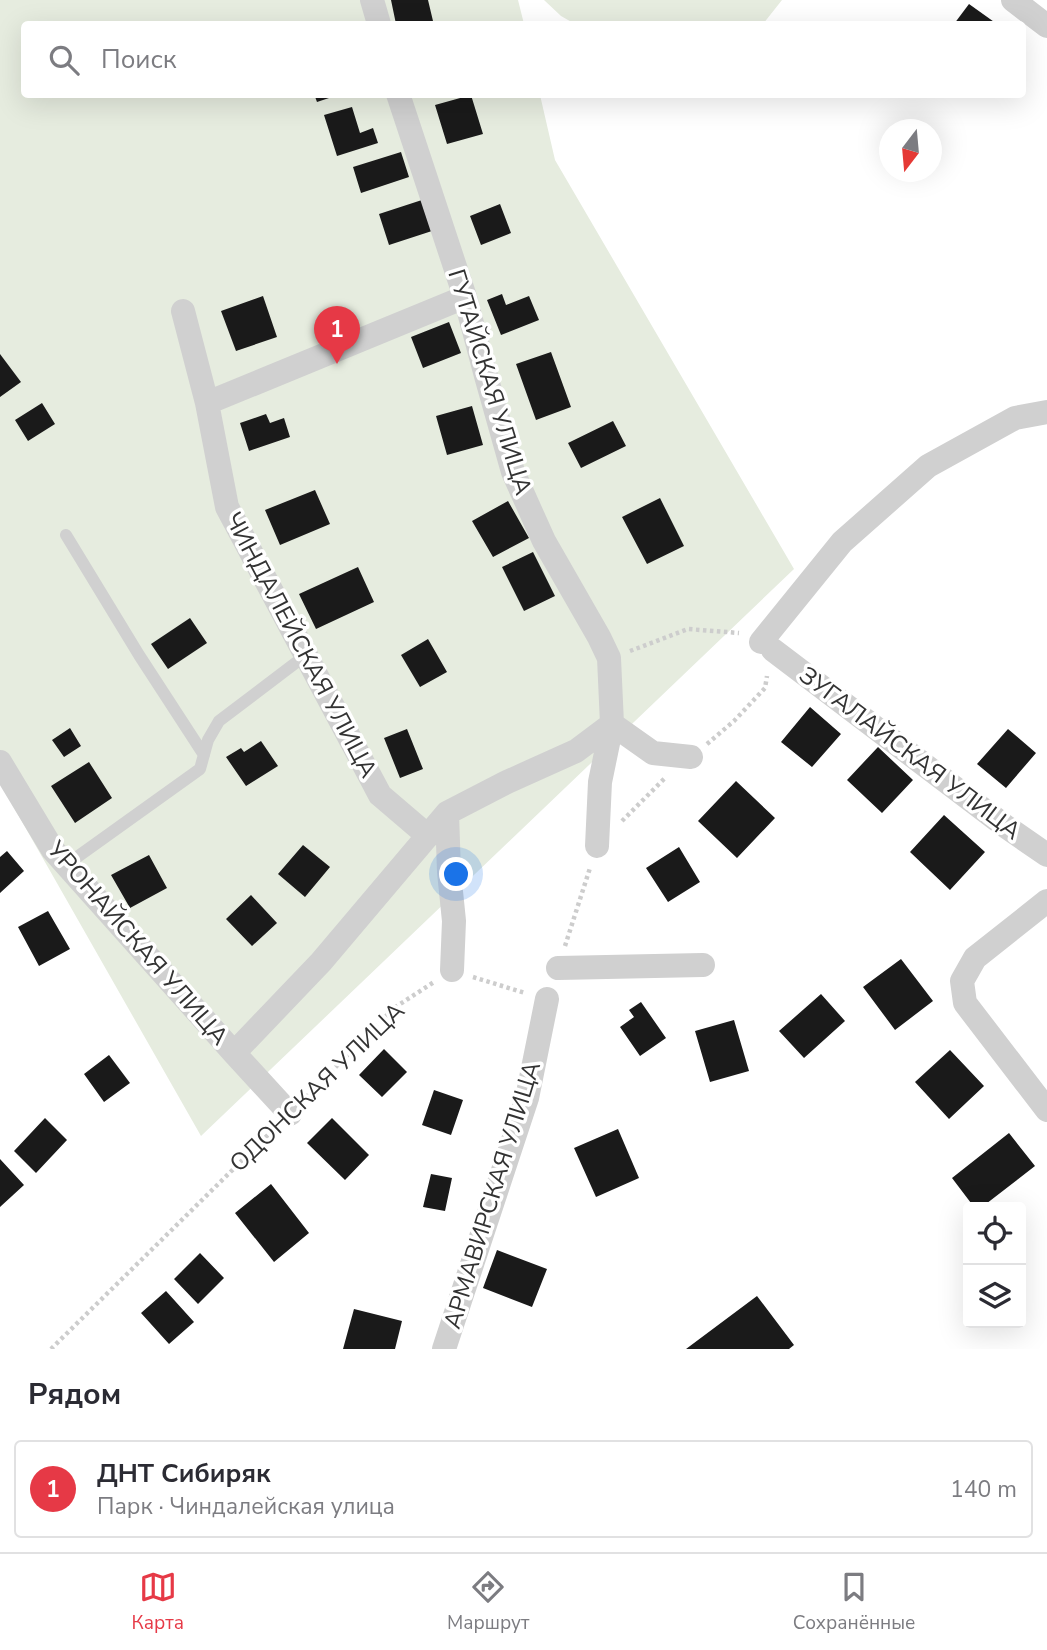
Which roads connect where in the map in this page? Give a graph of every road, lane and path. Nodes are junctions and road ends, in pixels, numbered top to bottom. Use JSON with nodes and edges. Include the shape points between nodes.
{"nodes":[{"id":1,"x":372,"y":0,"type":"edge"},
{"id":2,"x":1013,"y":0,"type":"edge"},
{"id":3,"x":378,"y":21,"type":"edge"},
{"id":4,"x":1047,"y":26,"type":"edge"},
{"id":5,"x":399,"y":98,"type":"edge"},
{"id":6,"x":466,"y":297,"type":"junction"},
{"id":7,"x":183,"y":311,"type":"dead end"},
{"id":8,"x":208,"y":402,"type":"junction"},
{"id":9,"x":1047,"y":412,"type":"edge"},
{"id":10,"x":66,"y":535,"type":"dead end"},
{"id":11,"x":767,"y":646,"type":"junction"},
{"id":12,"x":306,"y":656,"type":"junction"},
{"id":13,"x":609,"y":659,"type":"junction"},
{"id":14,"x":612,"y":724,"type":"junction"},
{"id":15,"x":204,"y":755,"type":"junction"},
{"id":16,"x":691,"y":757,"type":"junction"},
{"id":17,"x":0,"y":762,"type":"edge"},
{"id":18,"x":447,"y":813,"type":"junction"},
{"id":19,"x":428,"y":836,"type":"junction"},
{"id":20,"x":597,"y":846,"type":"junction"},
{"id":21,"x":1047,"y":855,"type":"edge"},
{"id":22,"x":66,"y":865,"type":"junction"},
{"id":23,"x":1047,"y":901,"type":"edge"},
{"id":24,"x":703,"y":965,"type":"dead end"},
{"id":25,"x":558,"y":968,"type":"joint"},
{"id":26,"x":452,"y":970,"type":"junction"},
{"id":27,"x":547,"y":999,"type":"joint"},
{"id":28,"x":234,"y":1053,"type":"junction"},
{"id":29,"x":1047,"y":1110,"type":"edge"},
{"id":30,"x":290,"y":1114,"type":"junction"},
{"id":31,"x":51,"y":1349,"type":"edge"},
{"id":32,"x":444,"y":1349,"type":"edge"}],
"edges":[{"from":1,"to":3,"type":"street"},
{"from":2,"to":4,"type":"street"},
{"from":5,"to":6,"type":"street","name":"ГУТАЙСКАЯ УЛИЦА"},
{"from":6,"to":8,"type":"street"},
{"from":6,"to":13,"type":"street","name":"ГУТАЙСКАЯ УЛИЦА","via":[[513,472],[544,541]]},
{"from":7,"to":8,"type":"street","name":"ЧИНДАЛЕЙСКАЯ УЛИЦА"},
{"from":8,"to":12,"type":"street","name":"ЧИНДАЛЕЙСКАЯ УЛИЦА","via":[[226,508]]},
{"from":9,"to":11,"type":"street","via":[[1015,418],[928,466],[842,542]]},
{"from":10,"to":15,"type":"lane"},
{"from":11,"to":13,"type":"path","via":[[747,633],[688,629]]},
{"from":11,"to":16,"type":"path","via":[[765,688]]},
{"from":11,"to":21,"type":"street","name":"ЗУГАЛАЙСКАЯ УЛИЦА"},
{"from":12,"to":15,"type":"lane","via":[[219,721]]},
{"from":12,"to":19,"type":"street","name":"ЧИНДАЛЕЙСКАЯ УЛИЦА","via":[[380,795]]},
{"from":13,"to":14,"type":"street"},
{"from":14,"to":16,"type":"street","via":[[653,753]]},
{"from":14,"to":18,"type":"street","via":[[576,751]]},
{"from":14,"to":20,"type":"street","via":[[600,782]]},
{"from":15,"to":22,"type":"lane","via":[[200,769]]},
{"from":16,"to":20,"type":"path"},
{"from":17,"to":22,"type":"street","name":"УРОНАЙСКАЯ УЛИЦА"},
{"from":18,"to":19,"type":"street"},
{"from":18,"to":26,"type":"street","via":[[454,921]]},
{"from":19,"to":28,"type":"street","via":[[321,962]]},
{"from":20,"to":25,"type":"path"},
{"from":22,"to":28,"type":"street","name":"УРОНАЙСКАЯ УЛИЦА"},
{"from":23,"to":29,"type":"street","via":[[975,958],[962,981],[965,1003]]},
{"from":24,"to":25,"type":"street"},
{"from":26,"to":27,"type":"path"},
{"from":26,"to":30,"type":"path","name":"ОДОНСКАЯ УЛИЦА","via":[[394,1008]]},
{"from":27,"to":32,"type":"street","name":"АРМАВИРСКАЯ УЛИЦА","via":[[527,1098]]},
{"from":28,"to":30,"type":"street","name":"УРОНАЙСКАЯ УЛИЦА"},
{"from":30,"to":31,"type":"path","name":"ОДОНСКАЯ УЛИЦА"}]}
